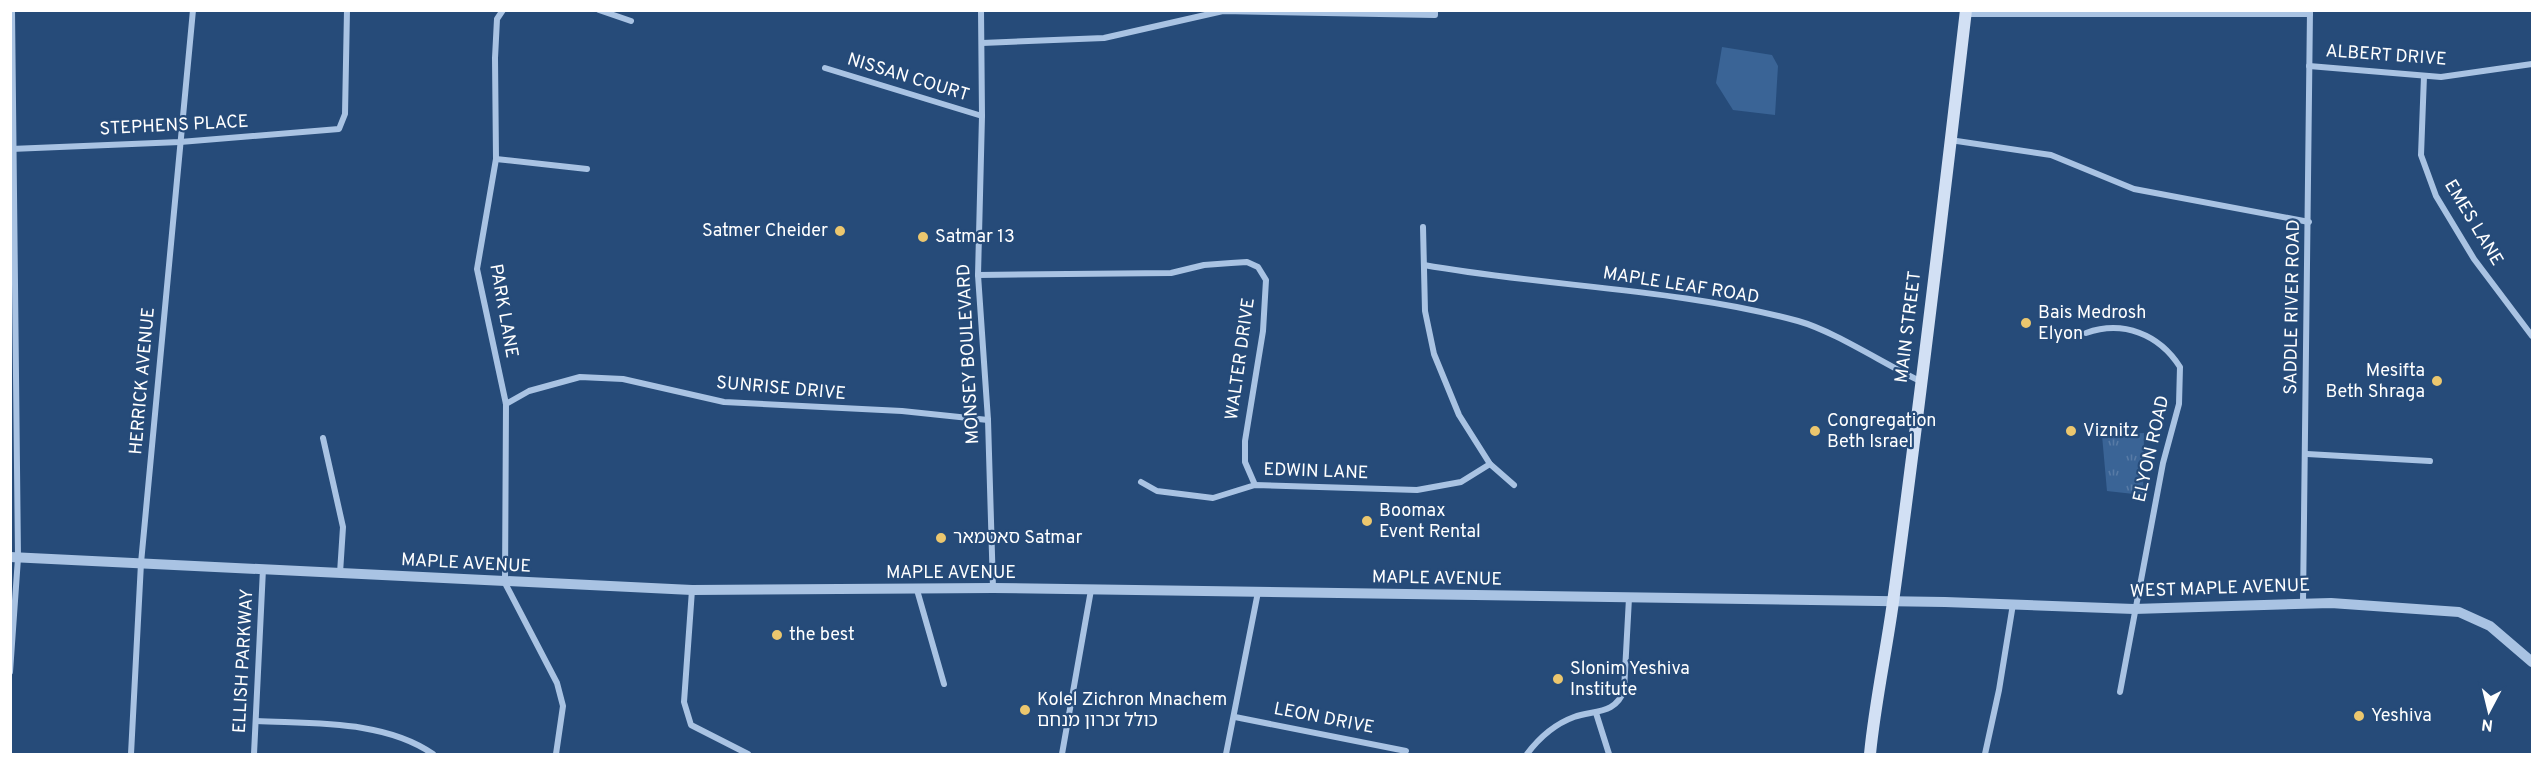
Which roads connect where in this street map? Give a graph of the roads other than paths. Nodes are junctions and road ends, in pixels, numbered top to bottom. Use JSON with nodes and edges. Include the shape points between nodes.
{"nodes":[{"id":1,"x":12,"y":10,"type":"edge"},
{"id":2,"x":193,"y":10,"type":"edge"},
{"id":3,"x":346,"y":10,"type":"edge"},
{"id":4,"x":503,"y":10,"type":"edge"},
{"id":5,"x":599,"y":10,"type":"edge"},
{"id":6,"x":981,"y":10,"type":"edge"},
{"id":7,"x":1966,"y":12,"type":"edge"},
{"id":8,"x":2310,"y":12,"type":"edge"},
{"id":9,"x":1435,"y":13,"type":"edge"},
{"id":10,"x":632,"y":21,"type":"dead end"},
{"id":11,"x":982,"y":43,"type":"junction"},
{"id":12,"x":2532,"y":64,"type":"edge"},
{"id":13,"x":2309,"y":66,"type":"junction"},
{"id":14,"x":825,"y":68,"type":"dead end"},
{"id":15,"x":2424,"y":76,"type":"junction"},
{"id":16,"x":982,"y":116,"type":"junction"},
{"id":17,"x":1949,"y":140,"type":"junction"},
{"id":18,"x":180,"y":142,"type":"junction"},
{"id":19,"x":12,"y":149,"type":"edge"},
{"id":20,"x":496,"y":159,"type":"junction"},
{"id":21,"x":586,"y":169,"type":"dead end"},
{"id":22,"x":2309,"y":222,"type":"junction"},
{"id":23,"x":1423,"y":227,"type":"dead end"},
{"id":24,"x":1424,"y":265,"type":"junction"},
{"id":25,"x":978,"y":275,"type":"junction"},
{"id":26,"x":2085,"y":333,"type":"dead end"},
{"id":27,"x":2532,"y":336,"type":"edge"},
{"id":28,"x":1920,"y":381,"type":"junction"},
{"id":29,"x":506,"y":404,"type":"junction"},
{"id":30,"x":988,"y":420,"type":"junction"},
{"id":31,"x":323,"y":438,"type":"dead end"},
{"id":32,"x":2307,"y":454,"type":"junction"},
{"id":33,"x":2430,"y":461,"type":"dead end"},
{"id":34,"x":1491,"y":464,"type":"junction"},
{"id":35,"x":1141,"y":482,"type":"dead end"},
{"id":36,"x":1255,"y":485,"type":"junction"},
{"id":37,"x":1514,"y":485,"type":"dead end"},
{"id":38,"x":14,"y":558,"type":"edge"},
{"id":39,"x":141,"y":563,"type":"junction"},
{"id":40,"x":262,"y":568,"type":"junction"},
{"id":41,"x":340,"y":573,"type":"junction"},
{"id":42,"x":505,"y":583,"type":"junction"},
{"id":43,"x":993,"y":588,"type":"junction"},
{"id":44,"x":692,"y":590,"type":"junction"},
{"id":45,"x":917,"y":590,"type":"junction"},
{"id":46,"x":1092,"y":590,"type":"junction"},
{"id":47,"x":1258,"y":592,"type":"junction"},
{"id":48,"x":1629,"y":598,"type":"junction"},
{"id":49,"x":1893,"y":602,"type":"junction"},
{"id":50,"x":2303,"y":603,"type":"junction"},
{"id":51,"x":2013,"y":604,"type":"junction"},
{"id":52,"x":2134,"y":609,"type":"junction"},
{"id":53,"x":2532,"y":662,"type":"edge"},
{"id":54,"x":10,"y":672,"type":"edge"},
{"id":55,"x":944,"y":684,"type":"dead end"},
{"id":56,"x":2120,"y":692,"type":"dead end"},
{"id":57,"x":1596,"y":713,"type":"junction"},
{"id":58,"x":1235,"y":717,"type":"junction"},
{"id":59,"x":256,"y":721,"type":"junction"},
{"id":60,"x":1406,"y":751,"type":"dead end"},
{"id":61,"x":131,"y":754,"type":"edge"},
{"id":62,"x":254,"y":754,"type":"edge"},
{"id":63,"x":433,"y":754,"type":"edge"},
{"id":64,"x":556,"y":754,"type":"edge"},
{"id":65,"x":748,"y":754,"type":"edge"},
{"id":66,"x":1062,"y":754,"type":"edge"},
{"id":67,"x":1226,"y":754,"type":"edge"},
{"id":68,"x":1527,"y":754,"type":"edge"},
{"id":69,"x":1609,"y":754,"type":"edge"},
{"id":70,"x":1870,"y":754,"type":"edge"},
{"id":71,"x":1984,"y":754,"type":"edge"}],
"edges":[{"from":1,"to":19,"type":"street"},
{"from":2,"to":18,"type":"street","name":"HERRICK AVENUE"},
{"from":3,"to":18,"type":"street","name":"STEPHENS PLACE","via":[[345,114],[339,129]]},
{"from":4,"to":20,"type":"street","name":"PARK LANE","via":[[497,19],[495,58]]},
{"from":5,"to":10,"type":"street"},
{"from":6,"to":11,"type":"street","name":"MONSEY BOULEVARD"},
{"from":7,"to":8,"type":"street"},
{"from":7,"to":17,"type":"main road","name":"MAIN STREET"},
{"from":8,"to":13,"type":"street","name":"SADDLE RIVER ROAD"},
{"from":9,"to":11,"type":"street","via":[[1222,11],[1104,38]]},
{"from":11,"to":16,"type":"street","name":"MONSEY BOULEVARD"},
{"from":12,"to":15,"type":"street","name":"ALBERT DRIVE","via":[[2453,76]]},
{"from":13,"to":15,"type":"street","name":"ALBERT DRIVE"},
{"from":13,"to":22,"type":"street","name":"SADDLE RIVER ROAD"},
{"from":14,"to":16,"type":"street","name":"NISSAN COURT"},
{"from":15,"to":27,"type":"street","name":"EMES LANE","via":[[2421,155],[2436,196],[2474,259]]},
{"from":16,"to":25,"type":"street","name":"MONSEY BOULEVARD"},
{"from":17,"to":22,"type":"street","via":[[2051,155],[2134,189]]},
{"from":17,"to":28,"type":"main road","name":"MAIN STREET"},
{"from":18,"to":19,"type":"street","name":"STEPHENS PLACE"},
{"from":18,"to":39,"type":"street","name":"HERRICK AVENUE"},
{"from":19,"to":38,"type":"street"},
{"from":20,"to":21,"type":"street"},
{"from":20,"to":29,"type":"street","name":"PARK LANE","via":[[477,269]]},
{"from":22,"to":32,"type":"street","name":"SADDLE RIVER ROAD"},
{"from":23,"to":24,"type":"street"},
{"from":24,"to":28,"type":"street","name":"MAPLE LEAF ROAD","via":[[1700,301],[1800,321]]},
{"from":24,"to":34,"type":"street","via":[[1425,311],[1434,354],[1459,415]]},
{"from":25,"to":30,"type":"street","name":"MONSEY BOULEVARD"},
{"from":25,"to":36,"type":"street","name":"WALTER DRIVE","via":[[1171,273],[1231,262],[1258,267],[1266,280],[1263,331],[1245,441],[1245,462]]},
{"from":26,"to":52,"type":"street","name":"ELYON ROAD","via":[[2116,327],[2150,336],[2180,367],[2179,404]]},
{"from":28,"to":49,"type":"main road","name":"MAIN STREET"},
{"from":29,"to":30,"type":"street","name":"SUNRISE DRIVE","via":[[529,391],[580,376],[624,379],[724,402],[902,411]]},
{"from":29,"to":42,"type":"street","name":"PARK LANE"},
{"from":30,"to":43,"type":"street","name":"MONSEY BOULEVARD"},
{"from":31,"to":41,"type":"street","via":[[343,527]]},
{"from":32,"to":33,"type":"street"},
{"from":32,"to":50,"type":"street","name":"SADDLE RIVER ROAD"},
{"from":34,"to":36,"type":"street","name":"EDWIN LANE","via":[[1461,482],[1417,490]]},
{"from":34,"to":37,"type":"street"},
{"from":35,"to":36,"type":"street","name":"EDWIN LANE","via":[[1158,491],[1213,498]]},
{"from":38,"to":39,"type":"street","name":"MAPLE AVENUE"},
{"from":38,"to":54,"type":"street"},
{"from":39,"to":40,"type":"street","name":"MAPLE AVENUE"},
{"from":39,"to":61,"type":"street","name":"HERRICK AVENUE"},
{"from":40,"to":41,"type":"street","name":"MAPLE AVENUE"},
{"from":40,"to":59,"type":"street","name":"ELLISH PARKWAY"},
{"from":41,"to":42,"type":"street","name":"MAPLE AVENUE"},
{"from":42,"to":44,"type":"street","name":"MAPLE AVENUE"},
{"from":42,"to":64,"type":"street","via":[[557,683],[563,706]]},
{"from":43,"to":45,"type":"street","name":"MAPLE AVENUE"},
{"from":43,"to":46,"type":"street","name":"MAPLE AVENUE"},
{"from":44,"to":45,"type":"street","name":"MAPLE AVENUE"},
{"from":44,"to":65,"type":"street","via":[[684,702],[691,725]]},
{"from":45,"to":55,"type":"street"},
{"from":46,"to":47,"type":"street","name":"MAPLE AVENUE"},
{"from":46,"to":66,"type":"street"},
{"from":47,"to":48,"type":"street","name":"MAPLE AVENUE"},
{"from":47,"to":58,"type":"street"},
{"from":48,"to":49,"type":"street","name":"MAPLE AVENUE"},
{"from":48,"to":57,"type":"street","via":[[1624,690],[1617,704]]},
{"from":49,"to":51,"type":"street","name":"WEST MAPLE AVENUE"},
{"from":49,"to":70,"type":"main road","name":"MAIN STREET","via":[[1874,706]]},
{"from":50,"to":52,"type":"street","name":"WEST MAPLE AVENUE"},
{"from":50,"to":53,"type":"street","name":"WEST MAPLE AVENUE","via":[[2459,612],[2490,626]]},
{"from":51,"to":52,"type":"street","name":"WEST MAPLE AVENUE"},
{"from":51,"to":71,"type":"street"},
{"from":52,"to":56,"type":"street","name":"ELYON ROAD"},
{"from":57,"to":68,"type":"street","via":[[1575,717],[1555,727]]},
{"from":57,"to":69,"type":"street"},
{"from":58,"to":60,"type":"street","name":"LEON DRIVE"},
{"from":58,"to":67,"type":"street"},
{"from":59,"to":62,"type":"street","name":"ELLISH PARKWAY"},
{"from":59,"to":63,"type":"street","via":[[361,728],[404,739]]}]}
